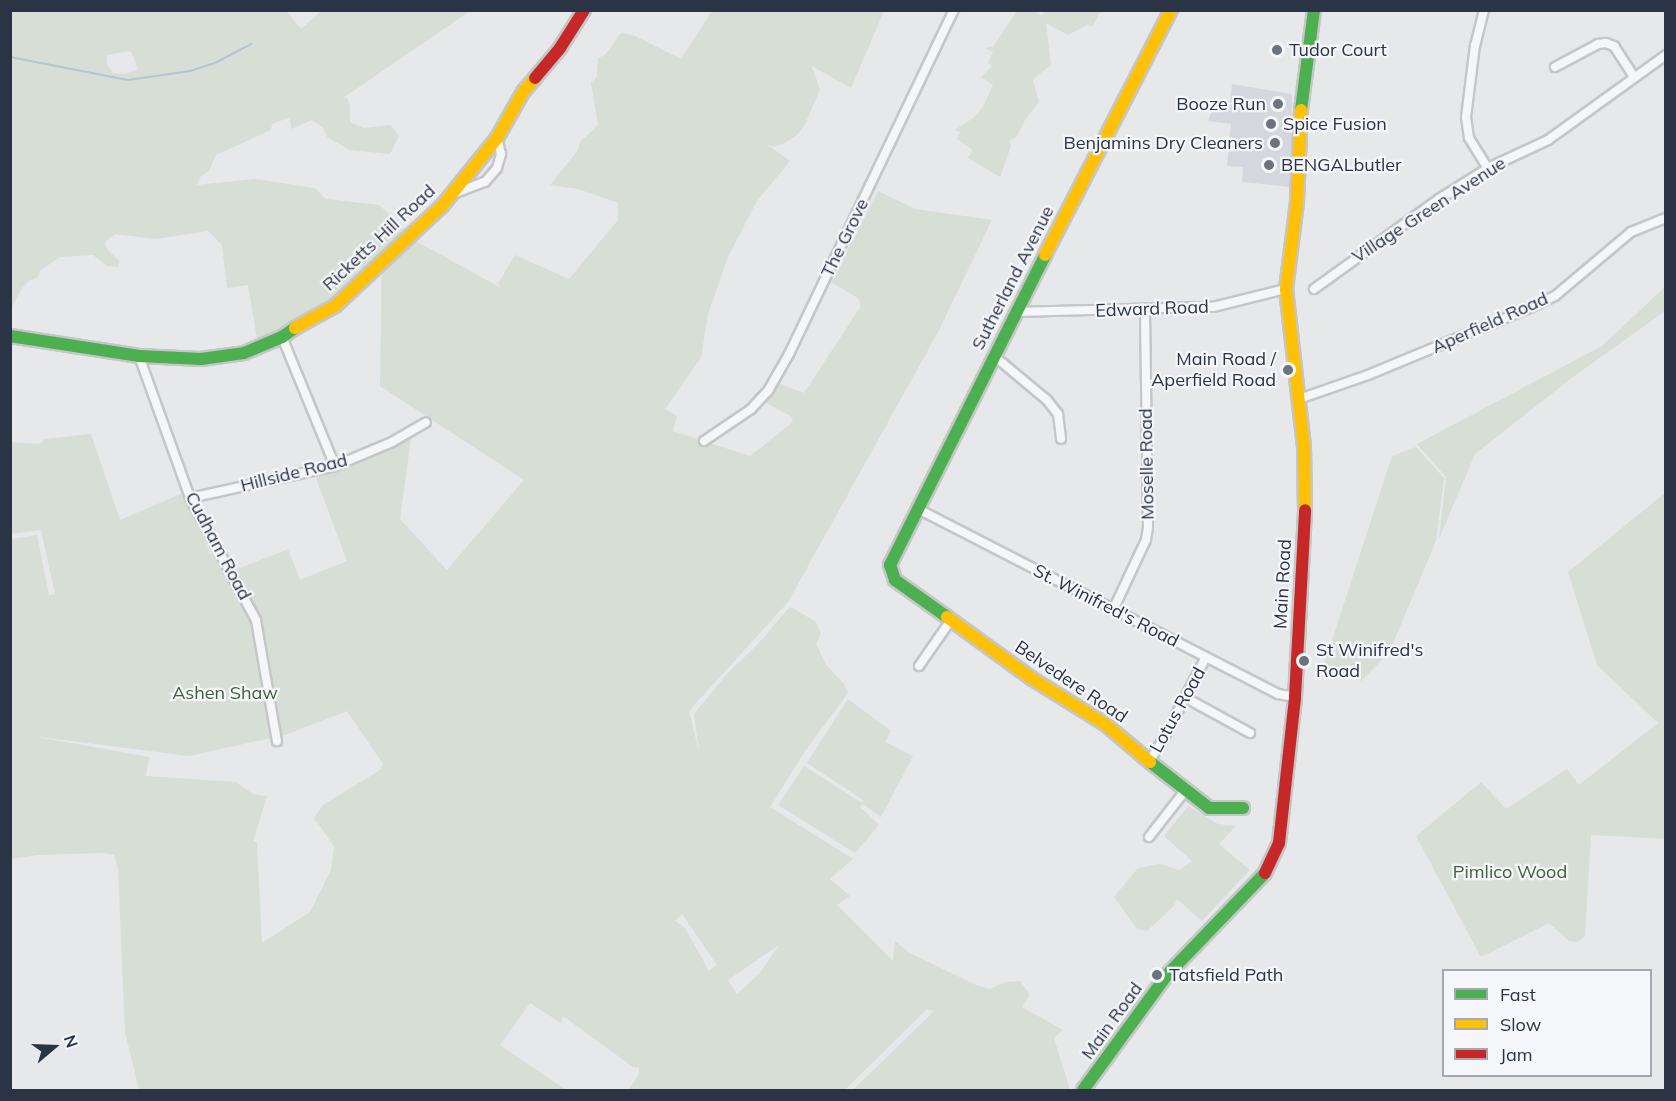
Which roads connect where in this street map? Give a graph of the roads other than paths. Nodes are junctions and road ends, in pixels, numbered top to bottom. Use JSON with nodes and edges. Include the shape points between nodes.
{"nodes":[{"id":1,"x":584,"y":10,"type":"edge"},
{"id":2,"x":954,"y":10,"type":"edge"},
{"id":3,"x":1171,"y":10,"type":"edge"},
{"id":4,"x":1314,"y":10,"type":"edge"},
{"id":5,"x":1484,"y":10,"type":"edge"},
{"id":6,"x":1665,"y":55,"type":"edge"},
{"id":7,"x":1555,"y":67,"type":"dead end"},
{"id":8,"x":1634,"y":77,"type":"junction"},
{"id":9,"x":497,"y":138,"type":"junction"},
{"id":10,"x":1488,"y":168,"type":"junction"},
{"id":11,"x":452,"y":194,"type":"junction"},
{"id":12,"x":1665,"y":218,"type":"edge"},
{"id":13,"x":1286,"y":289,"type":"junction"},
{"id":14,"x":1314,"y":289,"type":"dead end"},
{"id":15,"x":1145,"y":310,"type":"junction"},
{"id":16,"x":1016,"y":312,"type":"junction"},
{"id":17,"x":10,"y":336,"type":"edge"},
{"id":18,"x":282,"y":337,"type":"junction"},
{"id":19,"x":993,"y":355,"type":"junction"},
{"id":20,"x":139,"y":356,"type":"junction"},
{"id":21,"x":1299,"y":399,"type":"junction"},
{"id":22,"x":426,"y":422,"type":"dead end"},
{"id":23,"x":1061,"y":439,"type":"dead end"},
{"id":24,"x":704,"y":441,"type":"dead end"},
{"id":25,"x":335,"y":466,"type":"junction"},
{"id":26,"x":190,"y":498,"type":"junction"},
{"id":27,"x":918,"y":509,"type":"junction"},
{"id":28,"x":890,"y":565,"type":"joint"},
{"id":29,"x":1113,"y":610,"type":"junction"},
{"id":30,"x":951,"y":620,"type":"junction"},
{"id":31,"x":1206,"y":657,"type":"junction"},
{"id":32,"x":919,"y":666,"type":"dead end"},
{"id":33,"x":1295,"y":697,"type":"junction"},
{"id":34,"x":1186,"y":698,"type":"junction"},
{"id":35,"x":1250,"y":733,"type":"dead end"},
{"id":36,"x":277,"y":741,"type":"dead end"},
{"id":37,"x":1149,"y":762,"type":"junction"},
{"id":38,"x":1185,"y":791,"type":"junction"},
{"id":39,"x":1243,"y":808,"type":"dead end"},
{"id":40,"x":1149,"y":837,"type":"dead end"},
{"id":41,"x":1083,"y":1090,"type":"edge"}],
"edges":[{"from":1,"to":9,"type":"street","name":"Ricketts Hill Road","via":[[560,48],[523,92]]},
{"from":2,"to":24,"type":"street","name":"The Grove","via":[[768,391],[751,409]]},
{"from":3,"to":16,"type":"street","name":"Sutherland Avenue"},
{"from":4,"to":13,"type":"street","name":"Main Road","via":[[1301,97],[1297,202]]},
{"from":5,"to":10,"type":"street","via":[[1470,77],[1466,129]]},
{"from":6,"to":8,"type":"street","name":"Village Green Avenue"},
{"from":7,"to":8,"type":"street","via":[[1606,43],[1614,46]]},
{"from":8,"to":10,"type":"street","name":"Village Green Avenue","via":[[1548,140]]},
{"from":9,"to":11,"type":"street","name":"Ricketts Hill Road"},
{"from":9,"to":11,"type":"street","via":[[501,154],[497,168],[485,182]]},
{"from":10,"to":14,"type":"street","name":"Village Green Avenue"},
{"from":11,"to":18,"type":"street","name":"Ricketts Hill Road","via":[[335,306]]},
{"from":12,"to":21,"type":"street","name":"Aperfield Road","via":[[1631,232],[1555,296],[1532,308]]},
{"from":13,"to":15,"type":"street","name":"Edward Road","via":[[1213,307]]},
{"from":13,"to":21,"type":"street","name":"Main Road"},
{"from":15,"to":16,"type":"street","name":"Edward Road"},
{"from":15,"to":29,"type":"street","name":"Moselle Road","via":[[1148,527],[1146,540]]},
{"from":16,"to":19,"type":"street","name":"Sutherland Avenue"},
{"from":17,"to":20,"type":"street","name":"Ricketts Hill Road"},
{"from":18,"to":20,"type":"street","name":"Ricketts Hill Road","via":[[244,354],[201,359]]},
{"from":18,"to":25,"type":"street"},
{"from":19,"to":23,"type":"street","via":[[1047,399],[1058,414]]},
{"from":19,"to":27,"type":"street","name":"Sutherland Avenue"},
{"from":20,"to":26,"type":"street","name":"Cudham Road"},
{"from":21,"to":33,"type":"street","name":"Main Road","via":[[1306,498]]},
{"from":22,"to":25,"type":"street","name":"Hillside Road","via":[[392,442]]},
{"from":25,"to":26,"type":"street","name":"Hillside Road"},
{"from":26,"to":36,"type":"street","name":"Cudham Road","via":[[256,620]]},
{"from":27,"to":28,"type":"street","name":"Sutherland Avenue"},
{"from":27,"to":29,"type":"street","name":"St. Winifred's Road"},
{"from":28,"to":30,"type":"street","name":"Belvedere Road","via":[[895,580]]},
{"from":29,"to":31,"type":"street","name":"St. Winifred's Road"},
{"from":30,"to":32,"type":"street"},
{"from":30,"to":37,"type":"street","name":"Belvedere Road","via":[[1031,678],[1105,724]]},
{"from":31,"to":33,"type":"street","name":"St. Winifred's Road","via":[[1278,694]]},
{"from":31,"to":34,"type":"street","name":"Lotus Road"},
{"from":33,"to":41,"type":"street","name":"Main Road","via":[[1284,817],[1276,854],[1246,894],[1167,975]]},
{"from":34,"to":35,"type":"street"},
{"from":34,"to":37,"type":"street","name":"Lotus Road"},
{"from":37,"to":38,"type":"street","name":"Belvedere Road"},
{"from":38,"to":39,"type":"street","name":"Belvedere Road","via":[[1209,808]]},
{"from":38,"to":40,"type":"street"}]}
